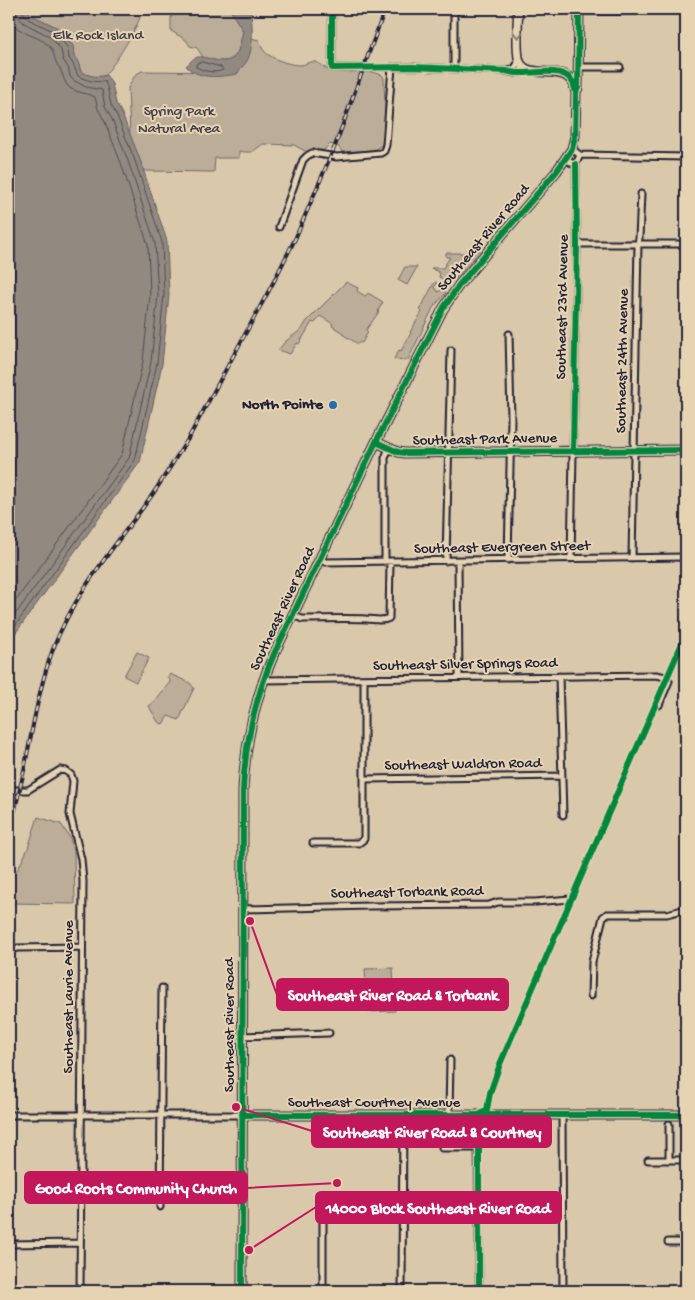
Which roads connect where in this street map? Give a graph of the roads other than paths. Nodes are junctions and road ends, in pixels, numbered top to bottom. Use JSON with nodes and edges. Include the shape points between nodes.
{"nodes":[{"id":1,"x":332,"y":9,"type":"edge"},
{"id":2,"x":454,"y":9,"type":"edge"},
{"id":3,"x":518,"y":9,"type":"edge"},
{"id":4,"x":579,"y":10,"type":"edge"},
{"id":5,"x":636,"y":11,"type":"dead end"},
{"id":6,"x":519,"y":61,"type":"junction"},
{"id":7,"x":392,"y":67,"type":"junction"},
{"id":8,"x":578,"y":67,"type":"junction"},
{"id":9,"x":620,"y":67,"type":"dead end"},
{"id":10,"x":454,"y":68,"type":"junction"},
{"id":11,"x":506,"y":71,"type":"junction"},
{"id":12,"x":535,"y":71,"type":"junction"},
{"id":13,"x":552,"y":72,"type":"junction"},
{"id":14,"x":576,"y":92,"type":"junction"},
{"id":15,"x":572,"y":149,"type":"junction"},
{"id":16,"x":580,"y":155,"type":"junction"},
{"id":17,"x":686,"y":157,"type":"edge"},
{"id":18,"x":566,"y":159,"type":"junction"},
{"id":19,"x":576,"y":164,"type":"junction"},
{"id":20,"x":641,"y":194,"type":"dead end"},
{"id":21,"x":279,"y":226,"type":"dead end"},
{"id":22,"x":577,"y":244,"type":"junction"},
{"id":23,"x":638,"y":244,"type":"junction"},
{"id":24,"x":686,"y":244,"type":"edge"},
{"id":25,"x":509,"y":334,"type":"dead end"},
{"id":26,"x":451,"y":350,"type":"dead end"},
{"id":27,"x":376,"y":442,"type":"junction"},
{"id":28,"x":389,"y":448,"type":"junction"},
{"id":29,"x":634,"y":450,"type":"junction"},
{"id":30,"x":686,"y":450,"type":"edge"},
{"id":31,"x":572,"y":451,"type":"junction"},
{"id":32,"x":449,"y":452,"type":"junction"},
{"id":33,"x":510,"y":452,"type":"junction"},
{"id":34,"x":686,"y":557,"type":"edge"},
{"id":35,"x":632,"y":558,"type":"junction"},
{"id":36,"x":571,"y":559,"type":"junction"},
{"id":37,"x":320,"y":560,"type":"junction"},
{"id":38,"x":508,"y":560,"type":"junction"},
{"id":39,"x":446,"y":561,"type":"junction"},
{"id":40,"x":458,"y":561,"type":"junction"},
{"id":41,"x":388,"y":562,"type":"junction"},
{"id":42,"x":293,"y":615,"type":"junction"},
{"id":43,"x":559,"y":676,"type":"junction"},
{"id":44,"x":459,"y":677,"type":"junction"},
{"id":45,"x":263,"y":680,"type":"junction"},
{"id":46,"x":364,"y":680,"type":"junction"},
{"id":47,"x":659,"y":705,"type":"dead end"},
{"id":48,"x":562,"y":776,"type":"junction"},
{"id":49,"x":364,"y":779,"type":"junction"},
{"id":50,"x":9,"y":794,"type":"edge"},
{"id":51,"x":563,"y":815,"type":"dead end"},
{"id":52,"x":313,"y":844,"type":"dead end"},
{"id":53,"x":570,"y":899,"type":"dead end"},
{"id":54,"x":243,"y":909,"type":"junction"},
{"id":55,"x":686,"y":909,"type":"edge"},
{"id":56,"x":82,"y":947,"type":"junction"},
{"id":57,"x":9,"y":950,"type":"edge"},
{"id":58,"x":162,"y":988,"type":"dead end"},
{"id":59,"x":591,"y":996,"type":"dead end"},
{"id":60,"x":329,"y":1033,"type":"dead end"},
{"id":61,"x":242,"y":1036,"type":"junction"},
{"id":62,"x":450,"y":1060,"type":"dead end"},
{"id":63,"x":562,"y":1114,"type":"junction"},
{"id":64,"x":686,"y":1114,"type":"edge"},
{"id":65,"x":9,"y":1115,"type":"edge"},
{"id":66,"x":242,"y":1115,"type":"junction"},
{"id":67,"x":403,"y":1115,"type":"junction"},
{"id":68,"x":449,"y":1115,"type":"junction"},
{"id":69,"x":81,"y":1116,"type":"junction"},
{"id":70,"x":160,"y":1116,"type":"junction"},
{"id":71,"x":478,"y":1118,"type":"junction"},
{"id":72,"x":668,"y":1124,"type":"dead end"},
{"id":73,"x":442,"y":1148,"type":"dead end"},
{"id":74,"x":478,"y":1148,"type":"junction"},
{"id":75,"x":648,"y":1160,"type":"dead end"},
{"id":76,"x":668,"y":1160,"type":"junction"},
{"id":77,"x":686,"y":1160,"type":"edge"},
{"id":78,"x":160,"y":1207,"type":"dead end"},
{"id":79,"x":323,"y":1210,"type":"dead end"},
{"id":80,"x":668,"y":1242,"type":"dead end"},
{"id":81,"x":686,"y":1242,"type":"edge"},
{"id":82,"x":80,"y":1243,"type":"junction"},
{"id":83,"x":9,"y":1244,"type":"edge"},
{"id":84,"x":80,"y":1291,"type":"edge"},
{"id":85,"x":242,"y":1291,"type":"edge"},
{"id":86,"x":323,"y":1291,"type":"edge"},
{"id":87,"x":402,"y":1291,"type":"edge"},
{"id":88,"x":479,"y":1291,"type":"edge"},
{"id":89,"x":564,"y":1291,"type":"edge"}],
"edges":[{"from":1,"to":7,"type":"street","via":[[332,68]]},
{"from":2,"to":10,"type":"street"},
{"from":3,"to":6,"type":"street","one_way":true},
{"from":4,"to":5,"type":"street"},
{"from":4,"to":8,"type":"street","name":"Southeast River Road"},
{"from":6,"to":11,"type":"street"},
{"from":6,"to":12,"type":"street"},
{"from":7,"to":10,"type":"street"},
{"from":7,"to":21,"type":"street","via":[[384,151],[337,157],[312,153],[307,156]]},
{"from":8,"to":9,"type":"street"},
{"from":8,"to":13,"type":"street"},
{"from":8,"to":14,"type":"street","name":"Southeast River Road"},
{"from":10,"to":11,"type":"street"},
{"from":11,"to":12,"type":"street"},
{"from":12,"to":13,"type":"street"},
{"from":13,"to":14,"type":"street","via":[[569,77]]},
{"from":14,"to":15,"type":"street","name":"Southeast River Road"},
{"from":15,"to":16,"type":"street"},
{"from":15,"to":18,"type":"street","name":"Southeast River Road"},
{"from":16,"to":17,"type":"street"},
{"from":16,"to":19,"type":"street"},
{"from":18,"to":19,"type":"street"},
{"from":18,"to":27,"type":"street","name":"Southeast River Road","via":[[448,301]]},
{"from":19,"to":22,"type":"street","name":"Southeast 23rd Avenue"},
{"from":20,"to":23,"type":"street","name":"Southeast 24th Avenue"},
{"from":22,"to":23,"type":"street"},
{"from":22,"to":31,"type":"street","name":"Southeast 23rd Avenue"},
{"from":23,"to":24,"type":"street"},
{"from":23,"to":29,"type":"street","name":"Southeast 24th Avenue"},
{"from":25,"to":33,"type":"street"},
{"from":26,"to":32,"type":"street"},
{"from":27,"to":28,"type":"street","name":"Southeast Park Avenue"},
{"from":27,"to":37,"type":"street","name":"Southeast River Road"},
{"from":28,"to":32,"type":"street","name":"Southeast Park Avenue","via":[[405,453]]},
{"from":28,"to":41,"type":"street","via":[[385,458]]},
{"from":29,"to":30,"type":"street","name":"Southeast Park Avenue"},
{"from":29,"to":31,"type":"street","name":"Southeast Park Avenue"},
{"from":29,"to":35,"type":"street","name":"Southeast 24th Avenue"},
{"from":31,"to":33,"type":"street","name":"Southeast Park Avenue"},
{"from":31,"to":36,"type":"street","name":"Southeast 23rd Avenue"},
{"from":32,"to":33,"type":"street","name":"Southeast Park Avenue"},
{"from":32,"to":39,"type":"street"},
{"from":33,"to":38,"type":"street"},
{"from":34,"to":35,"type":"street","name":"Southeast Evergreen Street"},
{"from":35,"to":36,"type":"street","name":"Southeast Evergreen Street"},
{"from":36,"to":38,"type":"street","name":"Southeast Evergreen Street"},
{"from":37,"to":41,"type":"street","name":"Southeast Evergreen Street"},
{"from":37,"to":42,"type":"street","name":"Southeast River Road"},
{"from":38,"to":40,"type":"street","name":"Southeast Evergreen Street"},
{"from":39,"to":40,"type":"street","name":"Southeast Evergreen Street"},
{"from":39,"to":41,"type":"street","name":"Southeast Evergreen Street"},
{"from":40,"to":44,"type":"street"},
{"from":41,"to":42,"type":"street","via":[[389,618],[302,619]]},
{"from":42,"to":45,"type":"street","name":"Southeast River Road"},
{"from":43,"to":44,"type":"street","name":"Southeast Silver Springs Road"},
{"from":43,"to":47,"type":"street","name":"Southeast Silver Springs Road","via":[[666,677],[669,680]]},
{"from":43,"to":48,"type":"street"},
{"from":44,"to":46,"type":"street","name":"Southeast Silver Springs Road"},
{"from":45,"to":46,"type":"street","name":"Southeast Silver Springs Road"},
{"from":45,"to":54,"type":"street","name":"Southeast River Road","via":[[245,754]]},
{"from":46,"to":49,"type":"street"},
{"from":48,"to":49,"type":"street","name":"Southeast Waldron Road"},
{"from":48,"to":51,"type":"street"},
{"from":49,"to":52,"type":"street","via":[[364,839],[359,843]]},
{"from":50,"to":56,"type":"street","name":"Southeast Laurie Avenue","via":[[15,790],[28,790],[60,770],[71,775],[70,814],[82,868]]},
{"from":53,"to":54,"type":"street","name":"Southeast Torbank Road","via":[[489,905]]},
{"from":54,"to":61,"type":"street","name":"Southeast River Road"},
{"from":55,"to":59,"type":"street","via":[[667,914],[608,914],[603,917],[592,962]]},
{"from":56,"to":57,"type":"street"},
{"from":56,"to":69,"type":"street","name":"Southeast Laurie Avenue"},
{"from":58,"to":70,"type":"street"},
{"from":60,"to":61,"type":"street"},
{"from":61,"to":66,"type":"street","name":"Southeast River Road"},
{"from":62,"to":68,"type":"street"},
{"from":63,"to":64,"type":"street","name":"Southeast Courtney Avenue"},
{"from":63,"to":71,"type":"street","name":"Southeast Courtney Avenue"},
{"from":63,"to":89,"type":"street"},
{"from":65,"to":69,"type":"street","name":"Southeast Courtney Avenue"},
{"from":66,"to":67,"type":"street","name":"Southeast Courtney Avenue"},
{"from":66,"to":70,"type":"street","name":"Southeast Courtney Avenue"},
{"from":66,"to":85,"type":"street","name":"Southeast River Road"},
{"from":67,"to":68,"type":"street","name":"Southeast Courtney Avenue"},
{"from":67,"to":87,"type":"street"},
{"from":68,"to":71,"type":"street","name":"Southeast Courtney Avenue"},
{"from":69,"to":70,"type":"street","name":"Southeast Courtney Avenue"},
{"from":69,"to":82,"type":"street","name":"Southeast Laurie Avenue"},
{"from":70,"to":78,"type":"street"},
{"from":71,"to":74,"type":"street"},
{"from":72,"to":76,"type":"street"},
{"from":73,"to":74,"type":"street"},
{"from":74,"to":88,"type":"street"},
{"from":75,"to":76,"type":"street"},
{"from":76,"to":77,"type":"street"},
{"from":79,"to":86,"type":"street"},
{"from":80,"to":81,"type":"street"},
{"from":82,"to":83,"type":"street"},
{"from":82,"to":84,"type":"street","name":"Southeast Laurie Avenue"}]}
